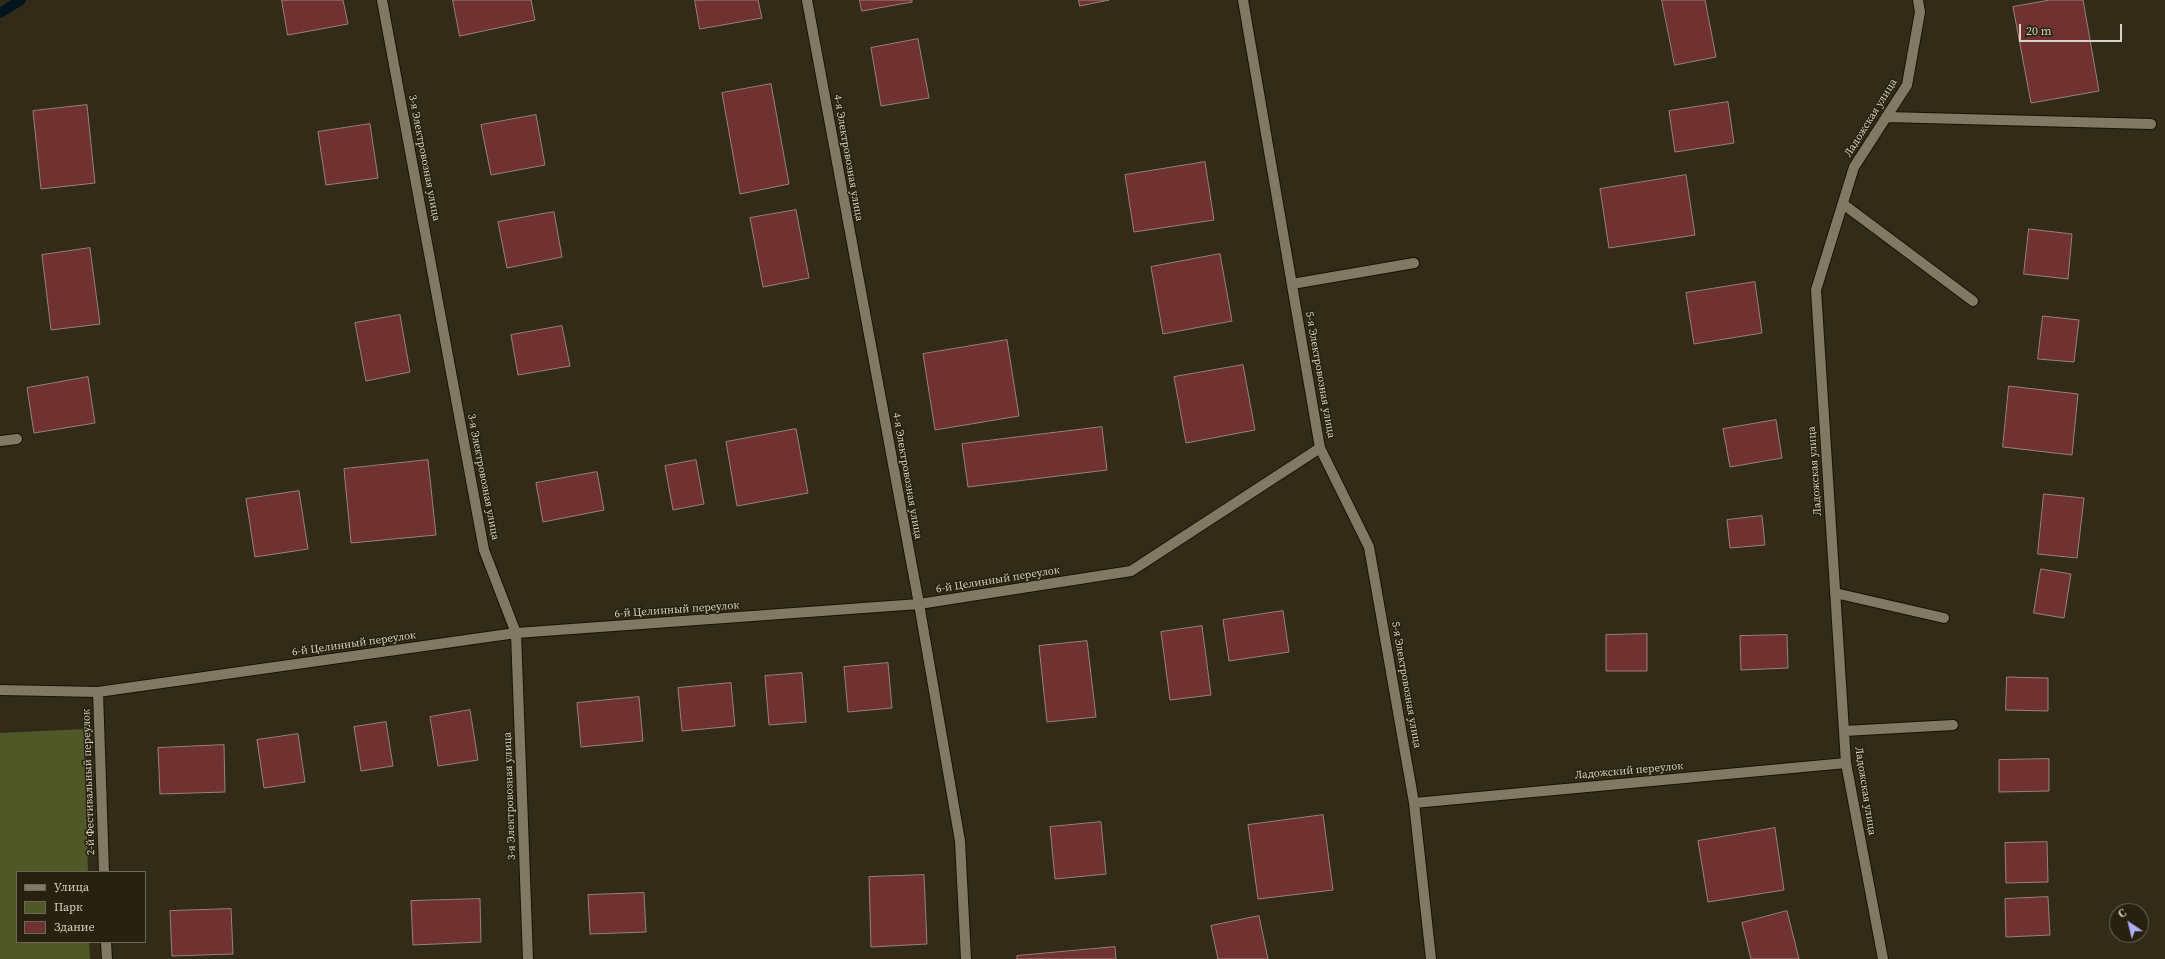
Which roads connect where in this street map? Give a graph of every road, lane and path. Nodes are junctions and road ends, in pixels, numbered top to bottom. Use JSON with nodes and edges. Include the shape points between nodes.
{"nodes":[{"id":1,"x":382,"y":0,"type":"edge"},
{"id":2,"x":807,"y":0,"type":"edge"},
{"id":3,"x":1243,"y":0,"type":"edge"},
{"id":4,"x":1918,"y":0,"type":"edge"},
{"id":5,"x":1886,"y":118,"type":"junction"},
{"id":6,"x":2151,"y":124,"type":"dead end"},
{"id":7,"x":1843,"y":204,"type":"junction"},
{"id":8,"x":1414,"y":263,"type":"dead end"},
{"id":9,"x":1292,"y":284,"type":"junction"},
{"id":10,"x":1973,"y":301,"type":"dead end"},
{"id":11,"x":17,"y":439,"type":"dead end"},
{"id":12,"x":0,"y":441,"type":"edge"},
{"id":13,"x":1320,"y":448,"type":"junction"},
{"id":14,"x":1835,"y":593,"type":"junction"},
{"id":15,"x":919,"y":604,"type":"junction"},
{"id":16,"x":1944,"y":618,"type":"dead end"},
{"id":17,"x":516,"y":634,"type":"junction"},
{"id":18,"x":0,"y":690,"type":"edge"},
{"id":19,"x":98,"y":692,"type":"junction"},
{"id":20,"x":1953,"y":725,"type":"dead end"},
{"id":21,"x":1844,"y":731,"type":"junction"},
{"id":22,"x":1846,"y":763,"type":"junction"},
{"id":23,"x":1414,"y":803,"type":"junction"},
{"id":24,"x":104,"y":871,"type":"edge"},
{"id":25,"x":106,"y":943,"type":"edge"},
{"id":26,"x":107,"y":959,"type":"edge"},
{"id":27,"x":528,"y":959,"type":"edge"},
{"id":28,"x":966,"y":959,"type":"edge"},
{"id":29,"x":1431,"y":959,"type":"edge"},
{"id":30,"x":1883,"y":959,"type":"edge"}],
"edges":[{"from":1,"to":17,"type":"street","name":"3-я Электровозная улица","via":[[484,550]]},
{"from":2,"to":15,"type":"street","name":"4-я Электровозная улица"},
{"from":3,"to":9,"type":"street","name":"5-я Электровозная улица"},
{"from":4,"to":5,"type":"street","name":"Ладожская улица","via":[[1920,12],[1907,85]]},
{"from":5,"to":6,"type":"street"},
{"from":5,"to":7,"type":"street","name":"Ладожская улица","via":[[1854,167]]},
{"from":7,"to":10,"type":"street"},
{"from":7,"to":14,"type":"street","name":"Ладожская улица","via":[[1816,290]]},
{"from":8,"to":9,"type":"street"},
{"from":9,"to":13,"type":"street","name":"5-я Электровозная улица"},
{"from":11,"to":12,"type":"street"},
{"from":13,"to":15,"type":"street","name":"6-й Целинный переулок","via":[[1131,572]]},
{"from":13,"to":23,"type":"street","name":"5-я Электровозная улица","via":[[1369,547]]},
{"from":14,"to":16,"type":"street"},
{"from":14,"to":21,"type":"street","name":"Ладожская улица"},
{"from":15,"to":17,"type":"street","name":"6-й Целинный переулок"},
{"from":15,"to":28,"type":"street","name":"4-я Электровозная улица","via":[[960,841]]},
{"from":17,"to":19,"type":"street","name":"6-й Целинный переулок"},
{"from":17,"to":27,"type":"street","name":"3-я Электровозная улица"},
{"from":18,"to":19,"type":"street","name":"6-й Целинный переулок"},
{"from":19,"to":24,"type":"street","name":"2-й Фестивальный переулок"},
{"from":20,"to":21,"type":"street"},
{"from":21,"to":22,"type":"street","name":"Ладожская улица"},
{"from":22,"to":23,"type":"street","name":"Ладожский переулок"},
{"from":22,"to":30,"type":"street","name":"Ладожская улица"},
{"from":23,"to":29,"type":"street","name":"5-я Электровозная улица"},
{"from":25,"to":26,"type":"street"}]}
